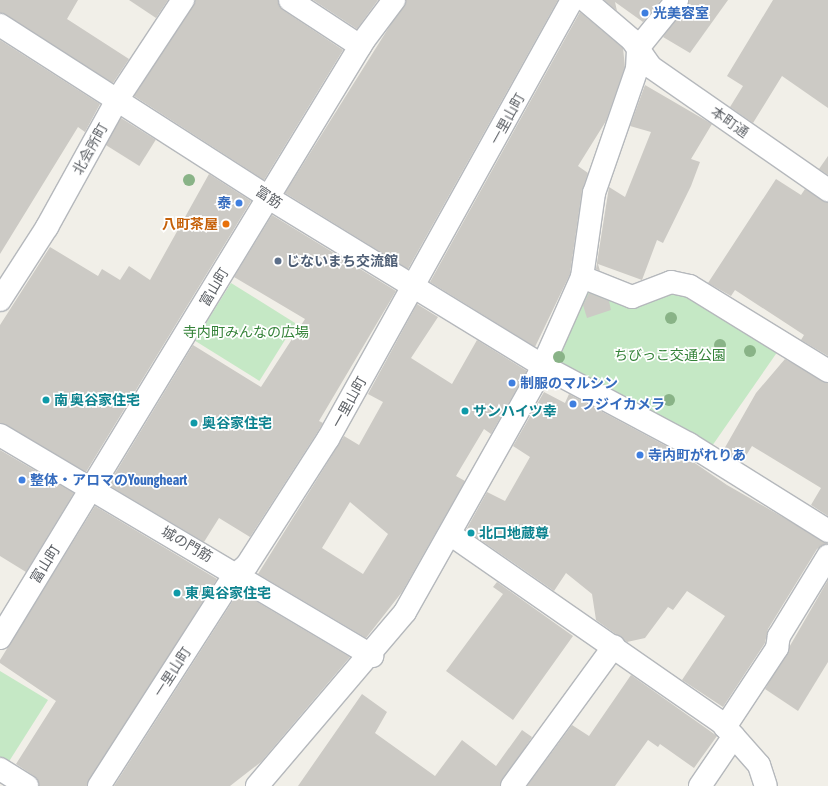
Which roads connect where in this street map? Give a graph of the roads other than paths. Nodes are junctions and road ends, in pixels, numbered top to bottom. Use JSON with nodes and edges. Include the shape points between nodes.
{"nodes":[{"id":1,"x":183,"y":0,"type":"edge"},
{"id":2,"x":290,"y":0,"type":"edge"},
{"id":3,"x":394,"y":0,"type":"edge"},
{"id":4,"x":572,"y":0,"type":"edge"},
{"id":5,"x":585,"y":0,"type":"edge"},
{"id":6,"x":677,"y":0,"type":"edge"},
{"id":7,"x":0,"y":25,"type":"edge"},
{"id":8,"x":360,"y":46,"type":"junction"},
{"id":9,"x":638,"y":48,"type":"junction"},
{"id":10,"x":117,"y":100,"type":"junction"},
{"id":11,"x":828,"y":190,"type":"edge"},
{"id":12,"x":269,"y":198,"type":"junction"},
{"id":13,"x":582,"y":277,"type":"junction"},
{"id":14,"x":414,"y":286,"type":"junction"},
{"id":15,"x":0,"y":300,"type":"edge"},
{"id":16,"x":541,"y":365,"type":"junction"},
{"id":17,"x":828,"y":371,"type":"edge"},
{"id":18,"x":0,"y":435,"type":"edge"},
{"id":19,"x":92,"y":488,"type":"junction"},
{"id":20,"x":828,"y":531,"type":"edge"},
{"id":21,"x":450,"y":534,"type":"junction"},
{"id":22,"x":828,"y":556,"type":"edge"},
{"id":23,"x":237,"y":573,"type":"junction"},
{"id":24,"x":0,"y":638,"type":"edge"},
{"id":25,"x":614,"y":646,"type":"junction"},
{"id":26,"x":372,"y":656,"type":"junction"},
{"id":27,"x":730,"y":731,"type":"junction"},
{"id":28,"x":0,"y":769,"type":"edge"},
{"id":29,"x":27,"y":786,"type":"edge"},
{"id":30,"x":99,"y":786,"type":"edge"},
{"id":31,"x":257,"y":786,"type":"edge"},
{"id":32,"x":512,"y":786,"type":"edge"},
{"id":33,"x":700,"y":786,"type":"edge"},
{"id":34,"x":766,"y":786,"type":"edge"}],
"edges":[{"from":1,"to":10,"type":"street","name":"北会所町"},
{"from":2,"to":8,"type":"street"},
{"from":3,"to":8,"type":"street","name":"富山町"},
{"from":4,"to":14,"type":"street","name":"一里山町"},
{"from":5,"to":9,"type":"street","name":"本町通"},
{"from":6,"to":9,"type":"street"},
{"from":7,"to":10,"type":"street","name":"富筋"},
{"from":8,"to":12,"type":"street","name":"富山町"},
{"from":9,"to":11,"type":"street","name":"本町通","via":[[652,67]]},
{"from":9,"to":13,"type":"street","via":[[637,68],[594,193]]},
{"from":10,"to":12,"type":"street","name":"富筋"},
{"from":10,"to":15,"type":"street","name":"北会所町","via":[[47,227]]},
{"from":12,"to":14,"type":"street","name":"富筋"},
{"from":12,"to":19,"type":"street","name":"富山町"},
{"from":13,"to":16,"type":"street"},
{"from":13,"to":17,"type":"street","via":[[632,297],[671,282],[690,286]]},
{"from":14,"to":16,"type":"street","name":"富筋"},
{"from":14,"to":23,"type":"street","name":"一里山町","via":[[328,439],[247,565]]},
{"from":16,"to":20,"type":"street","name":"富筋","via":[[688,444]]},
{"from":16,"to":21,"type":"street","via":[[538,376]]},
{"from":18,"to":19,"type":"street","name":"城の門筋"},
{"from":19,"to":23,"type":"street","name":"城の門筋"},
{"from":19,"to":24,"type":"street","name":"富山町"},
{"from":21,"to":25,"type":"street"},
{"from":21,"to":26,"type":"street","via":[[405,612]]},
{"from":22,"to":27,"type":"street","via":[[779,636],[777,648]]},
{"from":23,"to":26,"type":"street","name":"城の門筋"},
{"from":23,"to":30,"type":"street","name":"一里山町"},
{"from":25,"to":27,"type":"street"},
{"from":25,"to":32,"type":"street"},
{"from":26,"to":31,"type":"street"},
{"from":27,"to":33,"type":"street"},
{"from":27,"to":34,"type":"street","via":[[759,764]]},
{"from":28,"to":29,"type":"street"}]}
